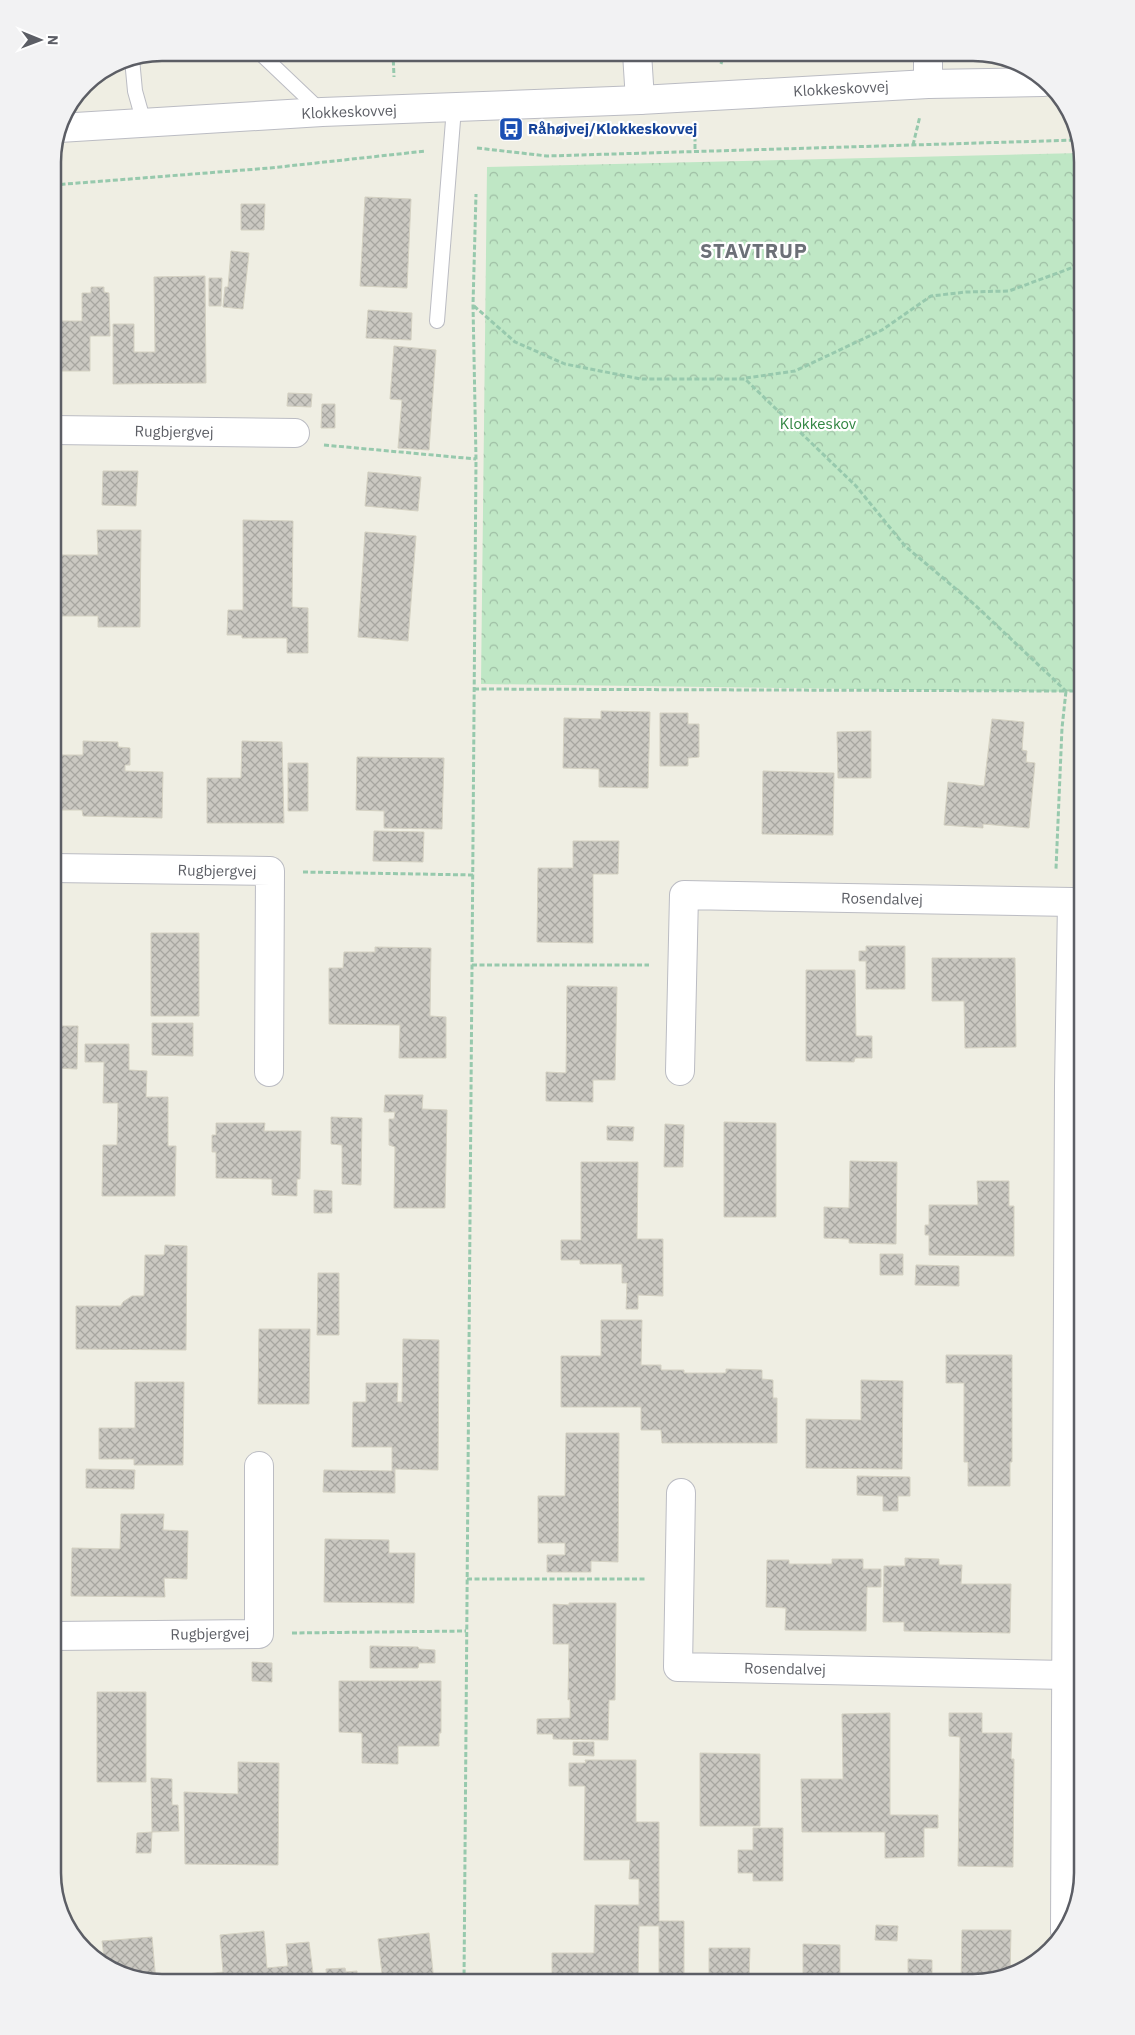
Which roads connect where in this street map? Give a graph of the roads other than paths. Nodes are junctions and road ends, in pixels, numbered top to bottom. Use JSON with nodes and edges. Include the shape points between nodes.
{"nodes":[{"id":1,"x":269,"y":61,"type":"edge"},
{"id":2,"x":638,"y":61,"type":"edge"},
{"id":3,"x":928,"y":61,"type":"edge"},
{"id":4,"x":133,"y":66,"type":"edge"},
{"id":5,"x":1034,"y":82,"type":"edge"},
{"id":6,"x":928,"y":84,"type":"junction"},
{"id":7,"x":640,"y":100,"type":"junction"},
{"id":8,"x":454,"y":108,"type":"junction"},
{"id":9,"x":322,"y":112,"type":"junction"},
{"id":10,"x":144,"y":123,"type":"junction"},
{"id":11,"x":68,"y":127,"type":"edge"},
{"id":12,"x":437,"y":321,"type":"dead end"},
{"id":13,"x":61,"y":430,"type":"edge"},
{"id":14,"x":295,"y":433,"type":"road end"},
{"id":15,"x":61,"y":868,"type":"edge"},
{"id":16,"x":1074,"y":994,"type":"edge"},
{"id":17,"x":680,"y":1071,"type":"dead end"},
{"id":18,"x":269,"y":1072,"type":"dead end"},
{"id":19,"x":259,"y":1466,"type":"dead end"},
{"id":20,"x":681,"y":1493,"type":"dead end"},
{"id":21,"x":1074,"y":1524,"type":"edge"},
{"id":22,"x":61,"y":1636,"type":"edge"},
{"id":23,"x":1067,"y":1675,"type":"junction"},
{"id":24,"x":1072,"y":1887,"type":"edge"}],
"edges":[{"from":1,"to":9,"type":"lane"},
{"from":2,"to":7,"type":"street"},
{"from":3,"to":6,"type":"street"},
{"from":4,"to":10,"type":"lane","via":[[135,91]]},
{"from":5,"to":6,"type":"street","name":"Klokkeskovvej"},
{"from":6,"to":7,"type":"street","name":"Klokkeskovvej"},
{"from":7,"to":8,"type":"street","name":"Klokkeskovvej"},
{"from":8,"to":9,"type":"street","name":"Klokkeskovvej"},
{"from":8,"to":12,"type":"lane"},
{"from":9,"to":10,"type":"street","name":"Klokkeskovvej"},
{"from":10,"to":11,"type":"street","name":"Klokkeskovvej"},
{"from":13,"to":14,"type":"street","name":"Rugbjergvej"},
{"from":15,"to":18,"type":"street","name":"Rugbjergvej","via":[[270,871]]},
{"from":16,"to":17,"type":"street","name":"Rosendalvej","via":[[1072,902],[684,895]]},
{"from":19,"to":22,"type":"street","name":"Rugbjergvej","via":[[259,1634]]},
{"from":20,"to":23,"type":"street","name":"Rosendalvej","via":[[678,1667]]},
{"from":21,"to":23,"type":"street","name":"Rosendalvej"},
{"from":23,"to":24,"type":"street","name":"Rosendalvej"}]}
